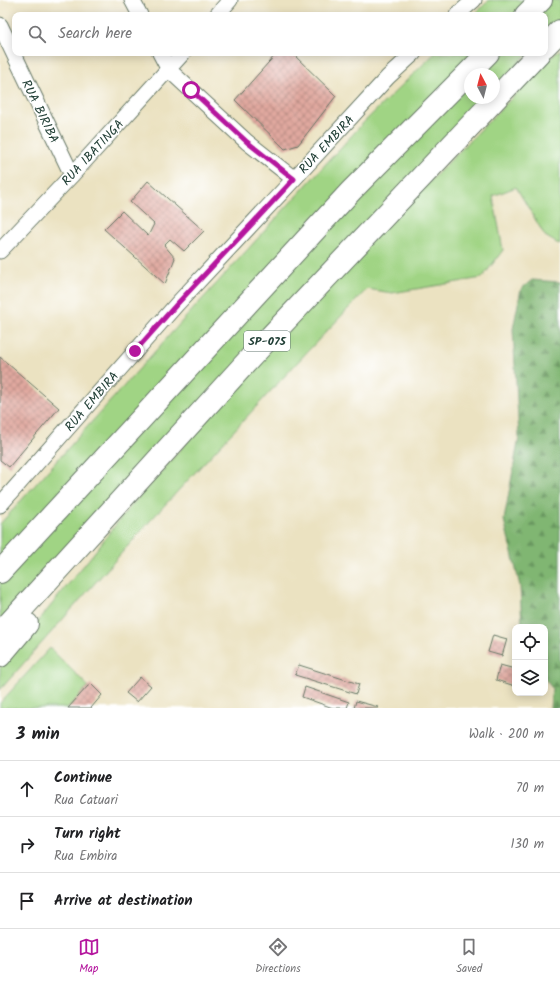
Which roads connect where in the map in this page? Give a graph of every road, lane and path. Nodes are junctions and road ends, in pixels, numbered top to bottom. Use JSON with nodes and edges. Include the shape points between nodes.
{"nodes":[{"id":1,"x":132,"y":0,"type":"edge"},
{"id":2,"x":230,"y":0,"type":"edge"},
{"id":3,"x":474,"y":0,"type":"edge"},
{"id":4,"x":541,"y":0,"type":"edge"},
{"id":5,"x":138,"y":12,"type":"edge"},
{"id":6,"x":220,"y":12,"type":"edge"},
{"id":7,"x":460,"y":12,"type":"edge"},
{"id":8,"x":529,"y":12,"type":"edge"},
{"id":9,"x":0,"y":25,"type":"edge"},
{"id":10,"x":560,"y":31,"type":"edge"},
{"id":11,"x":548,"y":43,"type":"edge"},
{"id":12,"x":12,"y":50,"type":"edge"},
{"id":13,"x":15,"y":56,"type":"edge"},
{"id":14,"x":162,"y":56,"type":"edge"},
{"id":15,"x":181,"y":56,"type":"edge"},
{"id":16,"x":411,"y":56,"type":"edge"},
{"id":17,"x":485,"y":56,"type":"edge"},
{"id":18,"x":536,"y":56,"type":"edge"},
{"id":19,"x":169,"y":70,"type":"junction"},
{"id":20,"x":72,"y":175,"type":"junction"},
{"id":21,"x":294,"y":179,"type":"junction"},
{"id":22,"x":0,"y":251,"type":"edge"},
{"id":23,"x":0,"y":505,"type":"edge"},
{"id":24,"x":93,"y":530,"type":"junction"},
{"id":25,"x":0,"y":572,"type":"edge"},
{"id":26,"x":0,"y":633,"type":"edge"},
{"id":27,"x":0,"y":656,"type":"edge"}],
"edges":[{"from":1,"to":5,"type":"street"},
{"from":2,"to":6,"type":"street"},
{"from":3,"to":7,"type":"street"},
{"from":4,"to":8,"type":"highway"},
{"from":9,"to":12,"type":"street","name":"RUA BIRIBA"},
{"from":10,"to":11,"type":"highway"},
{"from":13,"to":20,"type":"street","name":"RUA BIRIBA"},
{"from":14,"to":19,"type":"street"},
{"from":15,"to":19,"type":"street","name":"RUA IBATINGA"},
{"from":16,"to":21,"type":"street","name":"RUA EMBIRA","via":[[388,77]]},
{"from":17,"to":25,"type":"highway","number":"SP-075","via":[[351,191]]},
{"from":18,"to":24,"type":"highway","number":"SP-075","via":[[253,355]]},
{"from":19,"to":20,"type":"street","name":"RUA IBATINGA"},
{"from":19,"to":21,"type":"street","via":[[247,142]]},
{"from":20,"to":22,"type":"street","name":"RUA IBATINGA"},
{"from":21,"to":23,"type":"street","name":"RUA EMBIRA","via":[[177,304]]},
{"from":24,"to":26,"type":"highway","number":"SP-075"},
{"from":24,"to":27,"type":"highway","via":[[78,563]]}]}
